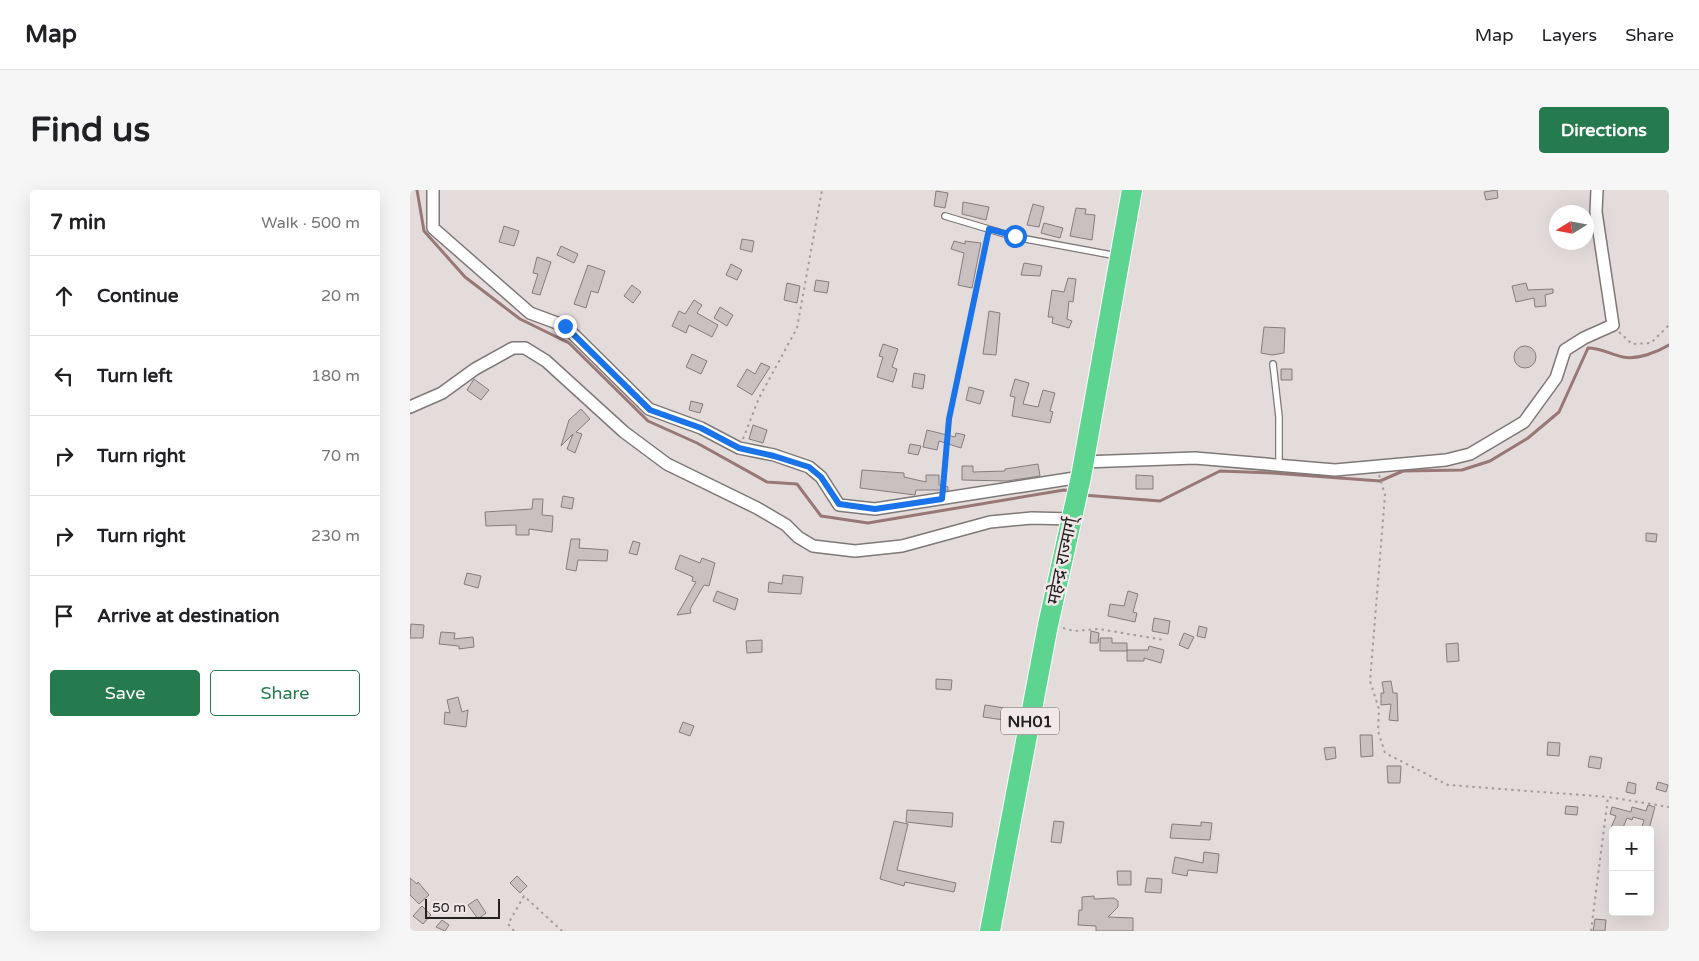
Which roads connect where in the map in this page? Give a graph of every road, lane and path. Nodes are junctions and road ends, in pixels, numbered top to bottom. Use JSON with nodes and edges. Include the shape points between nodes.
{"nodes":[{"id":1,"x":433,"y":190,"type":"edge"},
{"id":2,"x":822,"y":190,"type":"edge"},
{"id":3,"x":1132,"y":190,"type":"edge"},
{"id":4,"x":1597,"y":190,"type":"edge"},
{"id":5,"x":945,"y":216,"type":"dead end"},
{"id":6,"x":989,"y":229,"type":"junction"},
{"id":7,"x":1119,"y":256,"type":"junction"},
{"id":8,"x":1613,"y":325,"type":"junction"},
{"id":9,"x":1669,"y":325,"type":"edge"},
{"id":10,"x":1273,"y":364,"type":"dead end"},
{"id":11,"x":410,"y":407,"type":"edge"},
{"id":12,"x":739,"y":448,"type":"junction"},
{"id":13,"x":1379,"y":466,"type":"junction"},
{"id":14,"x":1279,"y":467,"type":"junction"},
{"id":15,"x":1081,"y":475,"type":"junction"},
{"id":16,"x":942,"y":499,"type":"junction"},
{"id":17,"x":1073,"y":515,"type":"junction"},
{"id":18,"x":1048,"y":625,"type":"junction"},
{"id":19,"x":1164,"y":640,"type":"dead end"},
{"id":20,"x":1608,"y":797,"type":"junction"},
{"id":21,"x":1669,"y":807,"type":"edge"},
{"id":22,"x":514,"y":931,"type":"edge"},
{"id":23,"x":562,"y":931,"type":"edge"},
{"id":24,"x":990,"y":931,"type":"edge"},
{"id":25,"x":1591,"y":931,"type":"edge"}],
"edges":[{"from":1,"to":12,"type":"street","via":[[433,228],[530,313],[565,326],[650,410],[701,428]]},
{"from":2,"to":12,"type":"path","via":[[797,328],[759,398]]},
{"from":3,"to":7,"type":"highway","name":"महेन्द्र राज्मार्ग्","number":"NH01"},
{"from":4,"to":8,"type":"street","via":[[1596,212]]},
{"from":5,"to":6,"type":"lane"},
{"from":6,"to":7,"type":"lane","via":[[1044,243]]},
{"from":6,"to":16,"type":"path","via":[[949,419]]},
{"from":7,"to":15,"type":"highway","name":"महेन्द्र राज्मार्ग्","number":"NH01"},
{"from":8,"to":9,"type":"path","via":[[1632,344],[1651,343]]},
{"from":8,"to":13,"type":"street","via":[[1565,350],[1556,378],[1524,422],[1470,454],[1446,460]]},
{"from":10,"to":14,"type":"lane","via":[[1279,417]]},
{"from":11,"to":17,"type":"street","via":[[442,393],[507,351],[525,348],[546,361],[624,432],[667,464],[757,508],[812,546],[855,551],[902,546],[990,522]]},
{"from":12,"to":16,"type":"street","via":[[809,467],[821,477],[839,504],[875,509]]},
{"from":13,"to":14,"type":"street","via":[[1335,470]]},
{"from":13,"to":20,"type":"path","via":[[1384,495],[1370,681],[1379,709],[1378,731],[1385,753],[1448,785]]},
{"from":14,"to":15,"type":"street","via":[[1196,458]]},
{"from":15,"to":16,"type":"street"},
{"from":15,"to":17,"type":"highway","name":"महेन्द्र राज्मार्ग्","number":"NH01"},
{"from":17,"to":18,"type":"highway","name":"महेन्द्र राज्मार्ग्","number":"NH01"},
{"from":18,"to":19,"type":"path","via":[[1074,631],[1099,629]]},
{"from":18,"to":24,"type":"highway","name":"महेन्द्र राज्मार्ग्","number":"NH01"},
{"from":20,"to":21,"type":"path"},
{"from":20,"to":25,"type":"path"},
{"from":22,"to":23,"type":"path","via":[[508,924],[524,896]]}]}
